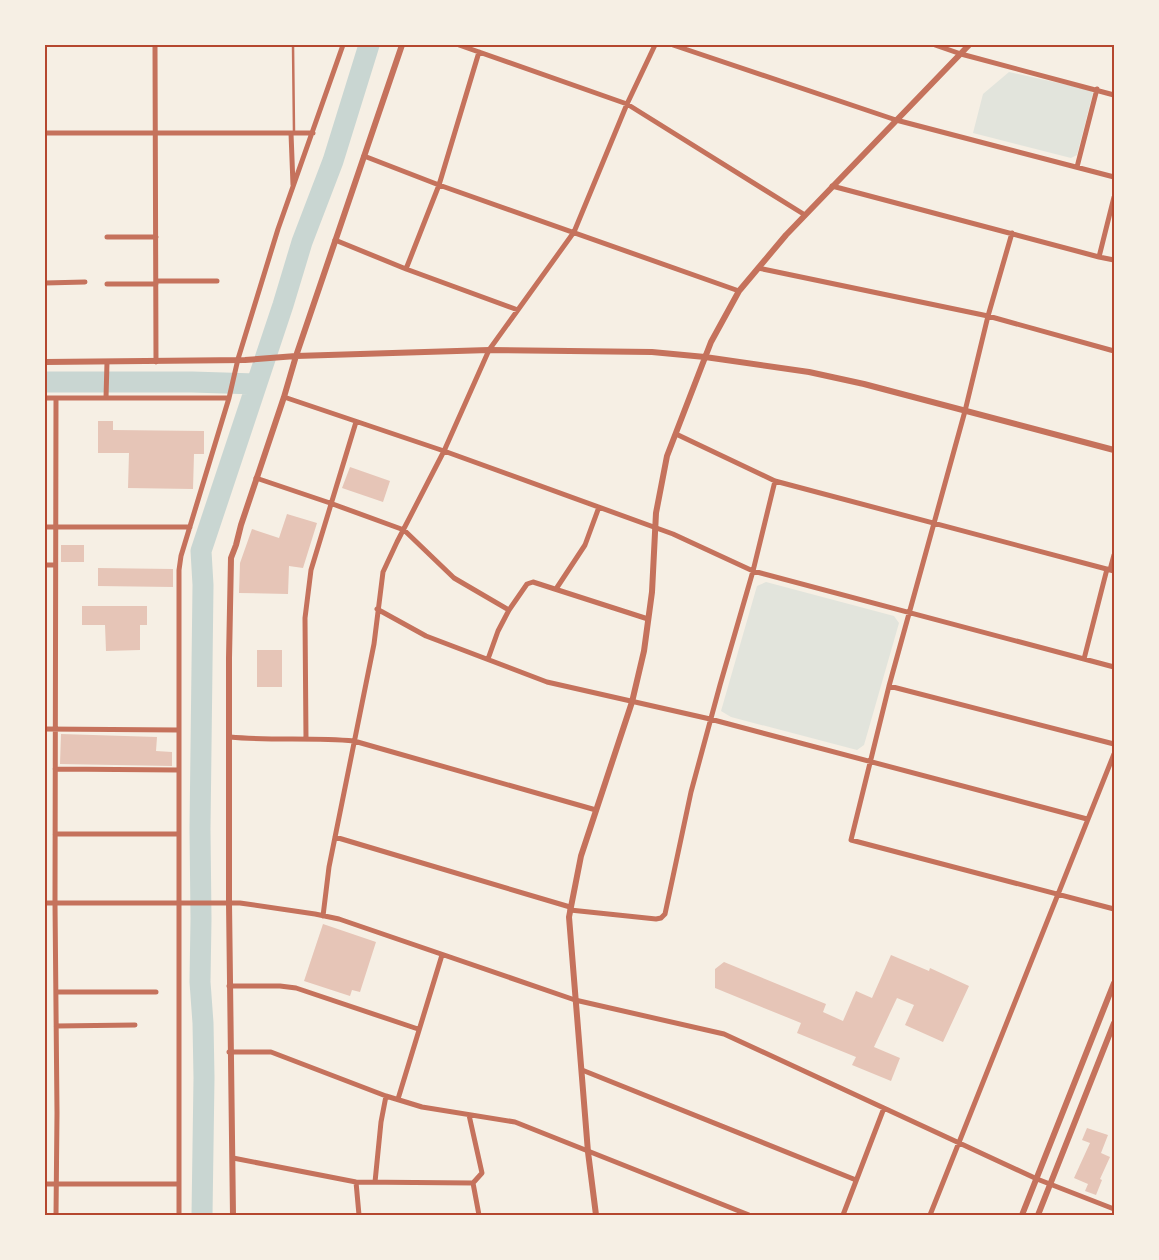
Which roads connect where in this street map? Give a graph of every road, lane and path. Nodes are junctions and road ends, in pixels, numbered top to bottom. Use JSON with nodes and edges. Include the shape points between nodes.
{"nodes":[{"id":1,"x":155,"y":45,"type":"edge"},
{"id":2,"x":292,"y":45,"type":"edge"},
{"id":3,"x":343,"y":45,"type":"edge"},
{"id":4,"x":402,"y":45,"type":"edge"},
{"id":5,"x":459,"y":45,"type":"edge"},
{"id":6,"x":655,"y":45,"type":"edge"},
{"id":7,"x":673,"y":45,"type":"edge"},
{"id":8,"x":935,"y":45,"type":"edge"},
{"id":9,"x":969,"y":45,"type":"edge"},
{"id":10,"x":479,"y":52,"type":"junction"},
{"id":11,"x":961,"y":54,"type":"junction"},
{"id":12,"x":1096,"y":90,"type":"junction"},
{"id":13,"x":1114,"y":95,"type":"edge"},
{"id":14,"x":627,"y":104,"type":"junction"},
{"id":15,"x":896,"y":120,"type":"junction"},
{"id":16,"x":45,"y":133,"type":"edge"},
{"id":17,"x":156,"y":133,"type":"junction"},
{"id":18,"x":293,"y":133,"type":"junction"},
{"id":19,"x":313,"y":133,"type":"junction"},
{"id":20,"x":364,"y":156,"type":"junction"},
{"id":21,"x":1077,"y":167,"type":"junction"},
{"id":22,"x":1114,"y":177,"type":"edge"},
{"id":23,"x":439,"y":185,"type":"junction"},
{"id":24,"x":832,"y":186,"type":"junction"},
{"id":25,"x":293,"y":188,"type":"junction"},
{"id":26,"x":1114,"y":197,"type":"edge"},
{"id":27,"x":805,"y":215,"type":"junction"},
{"id":28,"x":574,"y":232,"type":"junction"},
{"id":29,"x":1012,"y":233,"type":"junction"},
{"id":30,"x":107,"y":237,"type":"dead end"},
{"id":31,"x":156,"y":237,"type":"junction"},
{"id":32,"x":335,"y":240,"type":"junction"},
{"id":33,"x":1099,"y":257,"type":"junction"},
{"id":34,"x":1114,"y":260,"type":"edge"},
{"id":35,"x":758,"y":268,"type":"junction"},
{"id":36,"x":406,"y":269,"type":"junction"},
{"id":37,"x":218,"y":281,"type":"dead end"},
{"id":38,"x":85,"y":282,"type":"dead end"},
{"id":39,"x":45,"y":283,"type":"edge"},
{"id":40,"x":156,"y":283,"type":"junction"},
{"id":41,"x":106,"y":284,"type":"dead end"},
{"id":42,"x":739,"y":291,"type":"junction"},
{"id":43,"x":518,"y":310,"type":"junction"},
{"id":44,"x":988,"y":316,"type":"junction"},
{"id":45,"x":489,"y":350,"type":"junction"},
{"id":46,"x":1114,"y":351,"type":"edge"},
{"id":47,"x":296,"y":356,"type":"junction"},
{"id":48,"x":705,"y":357,"type":"junction"},
{"id":49,"x":241,"y":359,"type":"junction"},
{"id":50,"x":45,"y":362,"type":"edge"},
{"id":51,"x":107,"y":362,"type":"junction"},
{"id":52,"x":156,"y":362,"type":"junction"},
{"id":53,"x":106,"y":395,"type":"junction"},
{"id":54,"x":284,"y":397,"type":"junction"},
{"id":55,"x":45,"y":398,"type":"edge"},
{"id":56,"x":56,"y":398,"type":"junction"},
{"id":57,"x":229,"y":398,"type":"junction"},
{"id":58,"x":965,"y":411,"type":"junction"},
{"id":59,"x":356,"y":422,"type":"junction"},
{"id":60,"x":676,"y":434,"type":"junction"},
{"id":61,"x":1114,"y":450,"type":"edge"},
{"id":62,"x":444,"y":451,"type":"junction"},
{"id":63,"x":256,"y":478,"type":"junction"},
{"id":64,"x":775,"y":480,"type":"junction"},
{"id":65,"x":330,"y":503,"type":"junction"},
{"id":66,"x":599,"y":507,"type":"junction"},
{"id":67,"x":934,"y":523,"type":"junction"},
{"id":68,"x":45,"y":527,"type":"edge"},
{"id":69,"x":56,"y":527,"type":"junction"},
{"id":70,"x":190,"y":527,"type":"junction"},
{"id":71,"x":654,"y":527,"type":"junction"},
{"id":72,"x":404,"y":530,"type":"junction"},
{"id":73,"x":1114,"y":555,"type":"edge"},
{"id":74,"x":45,"y":565,"type":"edge"},
{"id":75,"x":56,"y":565,"type":"junction"},
{"id":76,"x":1110,"y":570,"type":"edge"},
{"id":77,"x":753,"y":571,"type":"junction"},
{"id":78,"x":556,"y":589,"type":"junction"},
{"id":79,"x":377,"y":609,"type":"junction"},
{"id":80,"x":509,"y":610,"type":"junction"},
{"id":81,"x":910,"y":613,"type":"junction"},
{"id":82,"x":648,"y":619,"type":"junction"},
{"id":83,"x":488,"y":659,"type":"junction"},
{"id":84,"x":1084,"y":659,"type":"junction"},
{"id":85,"x":1114,"y":667,"type":"edge"},
{"id":86,"x":889,"y":686,"type":"junction"},
{"id":87,"x":632,"y":702,"type":"junction"},
{"id":88,"x":710,"y":719,"type":"junction"},
{"id":89,"x":45,"y":730,"type":"edge"},
{"id":90,"x":55,"y":730,"type":"junction"},
{"id":91,"x":178,"y":730,"type":"junction"},
{"id":92,"x":230,"y":738,"type":"junction"},
{"id":93,"x":306,"y":740,"type":"junction"},
{"id":94,"x":354,"y":741,"type":"junction"},
{"id":95,"x":1114,"y":744,"type":"edge"},
{"id":96,"x":1114,"y":754,"type":"edge"},
{"id":97,"x":870,"y":762,"type":"junction"},
{"id":98,"x":55,"y":769,"type":"junction"},
{"id":99,"x":178,"y":770,"type":"junction"},
{"id":100,"x":596,"y":810,"type":"junction"},
{"id":101,"x":1087,"y":819,"type":"junction"},
{"id":102,"x":55,"y":834,"type":"junction"},
{"id":103,"x":178,"y":834,"type":"junction"},
{"id":104,"x":335,"y":837,"type":"junction"},
{"id":105,"x":1058,"y":895,"type":"junction"},
{"id":106,"x":45,"y":903,"type":"edge"},
{"id":107,"x":55,"y":903,"type":"junction"},
{"id":108,"x":181,"y":903,"type":"junction"},
{"id":109,"x":225,"y":903,"type":"junction"},
{"id":110,"x":570,"y":908,"type":"junction"},
{"id":111,"x":1114,"y":909,"type":"edge"},
{"id":112,"x":323,"y":916,"type":"junction"},
{"id":113,"x":442,"y":956,"type":"junction"},
{"id":114,"x":1114,"y":983,"type":"edge"},
{"id":115,"x":229,"y":986,"type":"junction"},
{"id":116,"x":56,"y":992,"type":"junction"},
{"id":117,"x":156,"y":992,"type":"dead end"},
{"id":118,"x":575,"y":1000,"type":"junction"},
{"id":119,"x":1114,"y":1023,"type":"edge"},
{"id":120,"x":135,"y":1025,"type":"dead end"},
{"id":121,"x":56,"y":1026,"type":"junction"},
{"id":122,"x":418,"y":1029,"type":"junction"},
{"id":123,"x":230,"y":1052,"type":"junction"},
{"id":124,"x":582,"y":1070,"type":"junction"},
{"id":125,"x":386,"y":1096,"type":"junction"},
{"id":126,"x":398,"y":1099,"type":"junction"},
{"id":127,"x":884,"y":1108,"type":"junction"},
{"id":128,"x":470,"y":1115,"type":"junction"},
{"id":129,"x":959,"y":1143,"type":"junction"},
{"id":130,"x":588,"y":1152,"type":"junction"},
{"id":131,"x":232,"y":1158,"type":"junction"},
{"id":132,"x":1037,"y":1179,"type":"junction"},
{"id":133,"x":856,"y":1180,"type":"junction"},
{"id":134,"x":356,"y":1182,"type":"junction"},
{"id":135,"x":375,"y":1182,"type":"junction"},
{"id":136,"x":473,"y":1183,"type":"junction"},
{"id":137,"x":45,"y":1184,"type":"edge"},
{"id":138,"x":57,"y":1184,"type":"junction"},
{"id":139,"x":179,"y":1184,"type":"junction"},
{"id":140,"x":1050,"y":1185,"type":"junction"},
{"id":141,"x":1114,"y":1209,"type":"edge"},
{"id":142,"x":56,"y":1215,"type":"edge"},
{"id":143,"x":179,"y":1215,"type":"edge"},
{"id":144,"x":232,"y":1215,"type":"edge"},
{"id":145,"x":359,"y":1215,"type":"edge"},
{"id":146,"x":479,"y":1215,"type":"edge"},
{"id":147,"x":596,"y":1215,"type":"edge"},
{"id":148,"x":748,"y":1215,"type":"edge"},
{"id":149,"x":843,"y":1215,"type":"edge"},
{"id":150,"x":930,"y":1215,"type":"edge"},
{"id":151,"x":1022,"y":1215,"type":"edge"},
{"id":152,"x":1038,"y":1215,"type":"edge"}],
"edges":[{"from":1,"to":17,"type":"street"},
{"from":2,"to":18,"type":"lane"},
{"from":3,"to":19,"type":"street"},
{"from":4,"to":20,"type":"street"},
{"from":5,"to":10,"type":"street"},
{"from":6,"to":14,"type":"street"},
{"from":7,"to":15,"type":"street"},
{"from":8,"to":11,"type":"street"},
{"from":9,"to":11,"type":"street"},
{"from":10,"to":14,"type":"street"},
{"from":10,"to":23,"type":"street"},
{"from":11,"to":12,"type":"street"},
{"from":11,"to":15,"type":"street"},
{"from":12,"to":13,"type":"street"},
{"from":12,"to":21,"type":"street"},
{"from":14,"to":27,"type":"street"},
{"from":14,"to":28,"type":"street"},
{"from":15,"to":21,"type":"street"},
{"from":15,"to":24,"type":"street"},
{"from":16,"to":17,"type":"street"},
{"from":17,"to":18,"type":"street"},
{"from":17,"to":31,"type":"street"},
{"from":18,"to":19,"type":"street"},
{"from":18,"to":25,"type":"street"},
{"from":19,"to":25,"type":"street"},
{"from":20,"to":23,"type":"street"},
{"from":20,"to":32,"type":"street"},
{"from":21,"to":22,"type":"street"},
{"from":23,"to":28,"type":"street"},
{"from":23,"to":36,"type":"street"},
{"from":24,"to":27,"type":"street"},
{"from":24,"to":29,"type":"street"},
{"from":25,"to":49,"type":"street"},
{"from":26,"to":33,"type":"street"},
{"from":27,"to":35,"type":"street"},
{"from":28,"to":42,"type":"street"},
{"from":28,"to":43,"type":"street"},
{"from":29,"to":33,"type":"street"},
{"from":29,"to":44,"type":"street"},
{"from":30,"to":31,"type":"street"},
{"from":31,"to":40,"type":"street"},
{"from":32,"to":36,"type":"street"},
{"from":32,"to":47,"type":"street"},
{"from":33,"to":34,"type":"street"},
{"from":35,"to":42,"type":"street"},
{"from":35,"to":44,"type":"street"},
{"from":36,"to":43,"type":"street"},
{"from":37,"to":40,"type":"street"},
{"from":38,"to":39,"type":"street"},
{"from":40,"to":41,"type":"street"},
{"from":40,"to":52,"type":"street"},
{"from":42,"to":48,"type":"street"},
{"from":43,"to":45,"type":"street"},
{"from":44,"to":46,"type":"street"},
{"from":44,"to":58,"type":"street"},
{"from":45,"to":47,"type":"street"},
{"from":45,"to":48,"type":"street","via":[[622,351]]},
{"from":45,"to":62,"type":"street"},
{"from":47,"to":49,"type":"street"},
{"from":47,"to":54,"type":"street"},
{"from":48,"to":58,"type":"street","via":[[808,372]]},
{"from":48,"to":60,"type":"street"},
{"from":49,"to":52,"type":"street"},
{"from":49,"to":57,"type":"street"},
{"from":50,"to":51,"type":"street"},
{"from":51,"to":52,"type":"street"},
{"from":51,"to":53,"type":"street"},
{"from":53,"to":56,"type":"street"},
{"from":53,"to":57,"type":"street"},
{"from":54,"to":59,"type":"street"},
{"from":54,"to":63,"type":"street"},
{"from":55,"to":56,"type":"street"},
{"from":56,"to":69,"type":"street"},
{"from":57,"to":70,"type":"street"},
{"from":58,"to":61,"type":"street"},
{"from":58,"to":67,"type":"street"},
{"from":59,"to":62,"type":"street"},
{"from":59,"to":65,"type":"street"},
{"from":60,"to":64,"type":"street"},
{"from":60,"to":71,"type":"street","via":[[667,456]]},
{"from":62,"to":66,"type":"street"},
{"from":62,"to":72,"type":"street"},
{"from":63,"to":65,"type":"street"},
{"from":63,"to":92,"type":"street","via":[[231,558]]},
{"from":64,"to":67,"type":"street"},
{"from":64,"to":77,"type":"street"},
{"from":65,"to":72,"type":"street"},
{"from":65,"to":93,"type":"street","via":[[311,570],[306,618]]},
{"from":66,"to":71,"type":"street"},
{"from":66,"to":78,"type":"street","via":[[585,545]]},
{"from":67,"to":76,"type":"street"},
{"from":67,"to":81,"type":"street"},
{"from":68,"to":69,"type":"street"},
{"from":69,"to":70,"type":"street"},
{"from":69,"to":75,"type":"street"},
{"from":70,"to":91,"type":"street","via":[[181,556],[178,584]]},
{"from":71,"to":77,"type":"street"},
{"from":71,"to":82,"type":"street"},
{"from":72,"to":79,"type":"street","via":[[383,572]]},
{"from":72,"to":80,"type":"street","via":[[454,578]]},
{"from":73,"to":76,"type":"street"},
{"from":74,"to":75,"type":"street"},
{"from":75,"to":90,"type":"street"},
{"from":76,"to":84,"type":"street"},
{"from":77,"to":81,"type":"street"},
{"from":77,"to":88,"type":"street"},
{"from":78,"to":80,"type":"street","via":[[530,582]]},
{"from":78,"to":82,"type":"street"},
{"from":79,"to":83,"type":"street","via":[[420,634]]},
{"from":79,"to":94,"type":"street","via":[[374,644]]},
{"from":80,"to":83,"type":"street"},
{"from":81,"to":84,"type":"street"},
{"from":81,"to":86,"type":"street"},
{"from":82,"to":87,"type":"street"},
{"from":83,"to":87,"type":"street","via":[[551,683]]},
{"from":84,"to":85,"type":"street"},
{"from":86,"to":95,"type":"street"},
{"from":86,"to":97,"type":"street"},
{"from":87,"to":88,"type":"street"},
{"from":87,"to":100,"type":"street"},
{"from":88,"to":97,"type":"street"},
{"from":88,"to":110,"type":"street","via":[[664,917],[656,919]]},
{"from":89,"to":90,"type":"street"},
{"from":90,"to":91,"type":"street"},
{"from":90,"to":98,"type":"street"},
{"from":91,"to":99,"type":"street"},
{"from":92,"to":93,"type":"street"},
{"from":92,"to":109,"type":"street"},
{"from":93,"to":94,"type":"street"},
{"from":94,"to":100,"type":"street"},
{"from":94,"to":104,"type":"street"},
{"from":96,"to":101,"type":"street"},
{"from":97,"to":101,"type":"street"},
{"from":97,"to":105,"type":"street","via":[[851,840]]},
{"from":98,"to":99,"type":"street"},
{"from":98,"to":102,"type":"street"},
{"from":99,"to":103,"type":"street"},
{"from":100,"to":110,"type":"street","via":[[581,856]]},
{"from":101,"to":105,"type":"street"},
{"from":102,"to":103,"type":"street"},
{"from":102,"to":107,"type":"street"},
{"from":103,"to":108,"type":"street"},
{"from":104,"to":110,"type":"street"},
{"from":104,"to":112,"type":"street"},
{"from":105,"to":111,"type":"street"},
{"from":105,"to":129,"type":"street"},
{"from":106,"to":107,"type":"street"},
{"from":107,"to":108,"type":"street"},
{"from":107,"to":116,"type":"street"},
{"from":108,"to":109,"type":"street"},
{"from":108,"to":139,"type":"street","via":[[177,1023]]},
{"from":109,"to":112,"type":"street"},
{"from":109,"to":115,"type":"street"},
{"from":110,"to":118,"type":"street"},
{"from":112,"to":113,"type":"street"},
{"from":113,"to":118,"type":"street"},
{"from":113,"to":122,"type":"street"},
{"from":114,"to":132,"type":"street"},
{"from":115,"to":122,"type":"street","via":[[296,988]]},
{"from":115,"to":123,"type":"street"},
{"from":116,"to":117,"type":"street"},
{"from":116,"to":121,"type":"street"},
{"from":118,"to":124,"type":"street"},
{"from":118,"to":127,"type":"street","via":[[724,1034]]},
{"from":119,"to":140,"type":"street"},
{"from":120,"to":121,"type":"street"},
{"from":121,"to":138,"type":"street"},
{"from":122,"to":126,"type":"street"},
{"from":123,"to":125,"type":"street","via":[[271,1052]]},
{"from":123,"to":131,"type":"street"},
{"from":124,"to":130,"type":"street"},
{"from":124,"to":133,"type":"street"},
{"from":125,"to":126,"type":"street"},
{"from":125,"to":135,"type":"street"},
{"from":126,"to":128,"type":"street","via":[[422,1107]]},
{"from":127,"to":129,"type":"street"},
{"from":127,"to":133,"type":"street"},
{"from":128,"to":130,"type":"street","via":[[515,1122]]},
{"from":128,"to":136,"type":"street","via":[[482,1173]]},
{"from":129,"to":132,"type":"street"},
{"from":129,"to":150,"type":"street"},
{"from":130,"to":147,"type":"street"},
{"from":130,"to":148,"type":"street"},
{"from":131,"to":134,"type":"street"},
{"from":131,"to":144,"type":"street"},
{"from":132,"to":140,"type":"street"},
{"from":132,"to":151,"type":"street"},
{"from":133,"to":149,"type":"street"},
{"from":134,"to":135,"type":"street"},
{"from":134,"to":145,"type":"street"},
{"from":135,"to":136,"type":"street"},
{"from":136,"to":146,"type":"street"},
{"from":137,"to":138,"type":"street"},
{"from":138,"to":139,"type":"street"},
{"from":138,"to":142,"type":"street"},
{"from":139,"to":143,"type":"street"},
{"from":140,"to":141,"type":"street"},
{"from":140,"to":152,"type":"street"}]}
